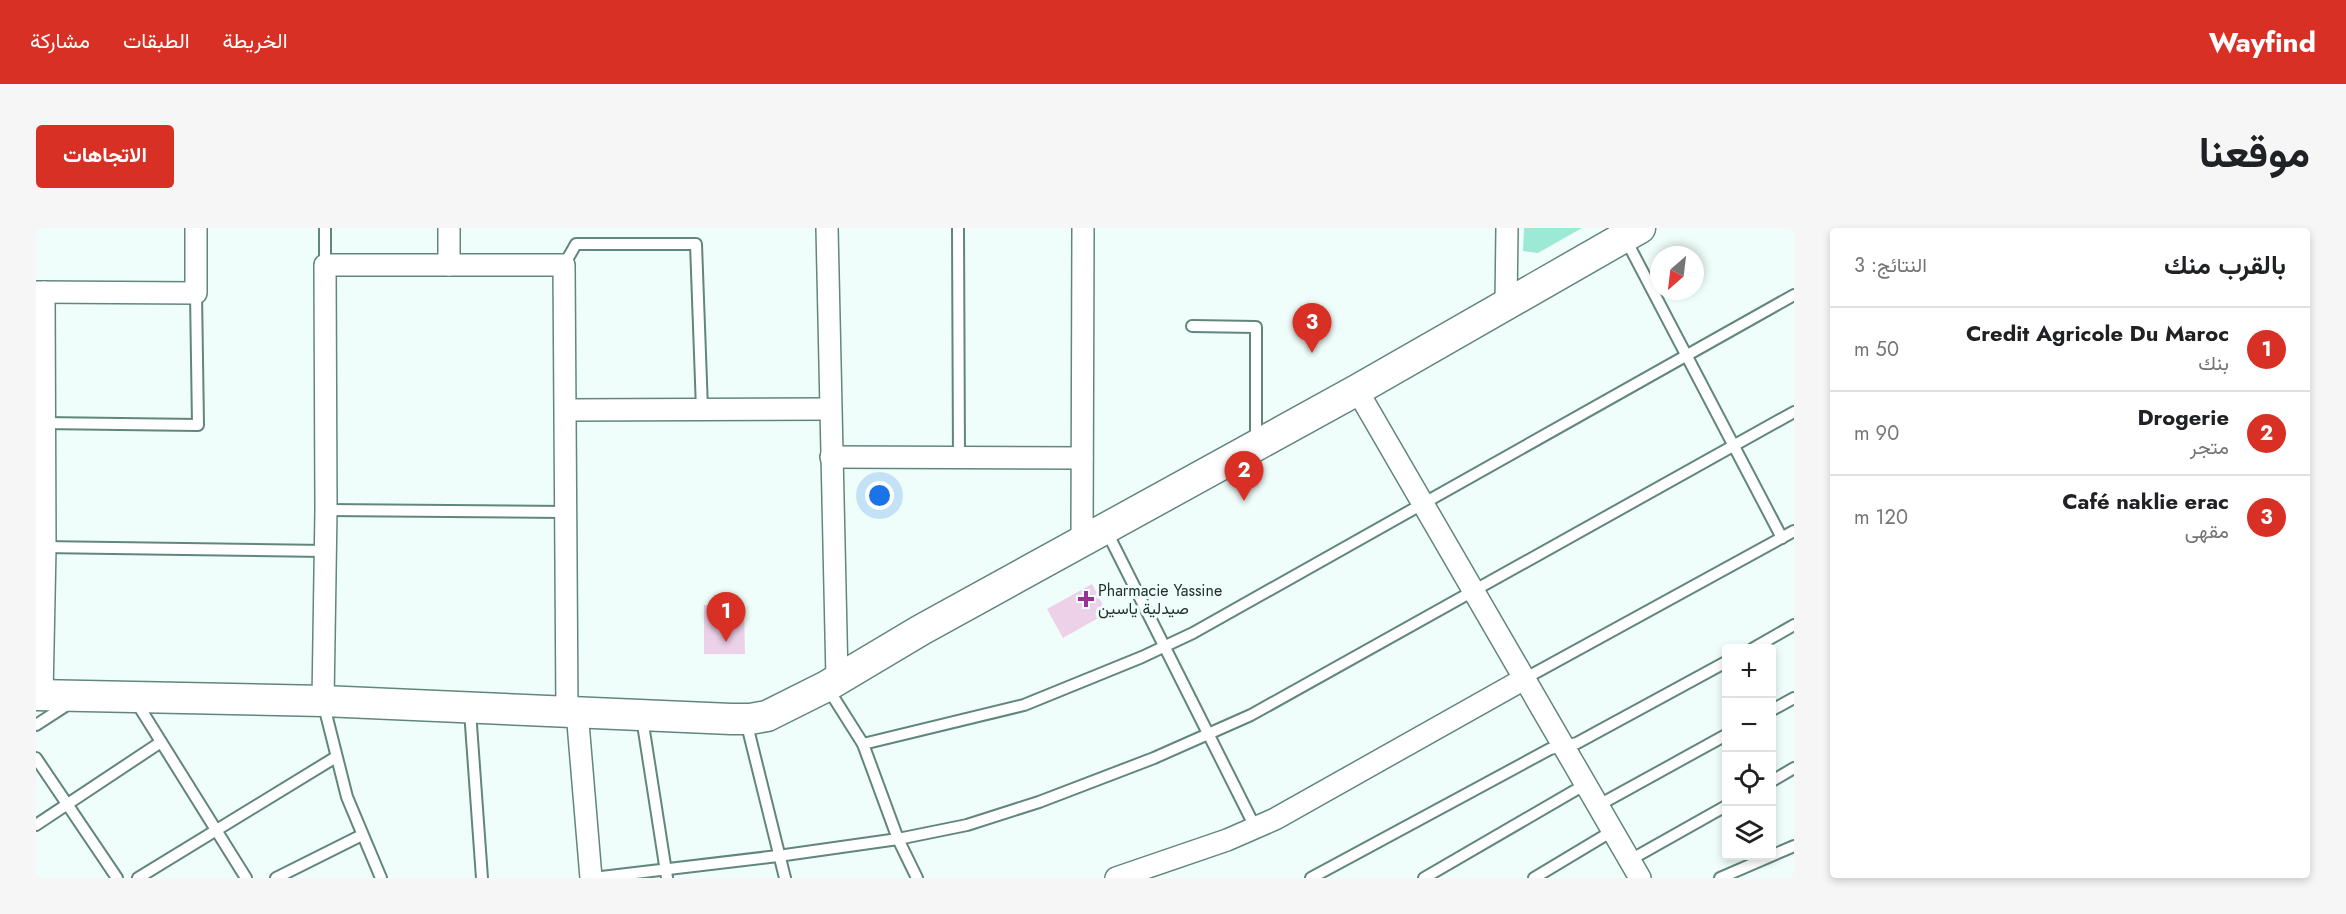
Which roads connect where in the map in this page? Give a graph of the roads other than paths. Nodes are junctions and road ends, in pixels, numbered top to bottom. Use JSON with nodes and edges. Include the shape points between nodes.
{"nodes":[{"id":1,"x":196,"y":228,"type":"edge"},
{"id":2,"x":325,"y":228,"type":"edge"},
{"id":3,"x":449,"y":228,"type":"edge"},
{"id":4,"x":827,"y":228,"type":"edge"},
{"id":5,"x":958,"y":228,"type":"edge"},
{"id":6,"x":1083,"y":228,"type":"edge"},
{"id":7,"x":1507,"y":228,"type":"edge"},
{"id":8,"x":1632,"y":232,"type":"edge"},
{"id":9,"x":325,"y":265,"type":"junction"},
{"id":10,"x":449,"y":265,"type":"junction"},
{"id":11,"x":564,"y":265,"type":"junction"},
{"id":12,"x":40,"y":292,"type":"edge"},
{"id":13,"x":196,"y":294,"type":"junction"},
{"id":14,"x":1794,"y":295,"type":"edge"},
{"id":15,"x":1506,"y":305,"type":"junction"},
{"id":16,"x":1192,"y":326,"type":"dead end"},
{"id":17,"x":1685,"y":356,"type":"junction"},
{"id":18,"x":1357,"y":390,"type":"junction"},
{"id":19,"x":702,"y":409,"type":"junction"},
{"id":20,"x":829,"y":409,"type":"junction"},
{"id":21,"x":566,"y":410,"type":"junction"},
{"id":22,"x":1794,"y":412,"type":"edge"},
{"id":23,"x":40,"y":423,"type":"edge"},
{"id":24,"x":1256,"y":446,"type":"junction"},
{"id":25,"x":1733,"y":446,"type":"junction"},
{"id":26,"x":831,"y":457,"type":"junction"},
{"id":27,"x":959,"y":457,"type":"junction"},
{"id":28,"x":1082,"y":458,"type":"junction"},
{"id":29,"x":1423,"y":503,"type":"junction"},
{"id":30,"x":326,"y":510,"type":"junction"},
{"id":31,"x":566,"y":512,"type":"junction"},
{"id":32,"x":1794,"y":531,"type":"edge"},
{"id":33,"x":1094,"y":535,"type":"junction"},
{"id":34,"x":1782,"y":538,"type":"junction"},
{"id":35,"x":40,"y":548,"type":"edge"},
{"id":36,"x":326,"y":551,"type":"junction"},
{"id":37,"x":1473,"y":591,"type":"junction"},
{"id":38,"x":1794,"y":626,"type":"edge"},
{"id":39,"x":1760,"y":644,"type":"edge"},
{"id":40,"x":1165,"y":646,"type":"junction"},
{"id":41,"x":1722,"y":664,"type":"edge"},
{"id":42,"x":1524,"y":679,"type":"junction"},
{"id":43,"x":832,"y":683,"type":"junction"},
{"id":44,"x":39,"y":695,"type":"edge"},
{"id":45,"x":83,"y":695,"type":"junction"},
{"id":46,"x":132,"y":696,"type":"junction"},
{"id":47,"x":1794,"y":698,"type":"edge"},
{"id":48,"x":323,"y":701,"type":"junction"},
{"id":49,"x":470,"y":707,"type":"junction"},
{"id":50,"x":1776,"y":708,"type":"edge"},
{"id":51,"x":572,"y":711,"type":"junction"},
{"id":52,"x":642,"y":714,"type":"junction"},
{"id":53,"x":745,"y":719,"type":"junction"},
{"id":54,"x":36,"y":725,"type":"edge"},
{"id":55,"x":1209,"y":735,"type":"junction"},
{"id":56,"x":1722,"y":737,"type":"edge"},
{"id":57,"x":161,"y":742,"type":"junction"},
{"id":58,"x":863,"y":744,"type":"junction"},
{"id":59,"x":1564,"y":746,"type":"junction"},
{"id":60,"x":36,"y":758,"type":"edge"},
{"id":61,"x":336,"y":758,"type":"junction"},
{"id":62,"x":1794,"y":768,"type":"edge"},
{"id":63,"x":1776,"y":779,"type":"edge"},
{"id":64,"x":1586,"y":784,"type":"junction"},
{"id":65,"x":67,"y":805,"type":"junction"},
{"id":66,"x":1599,"y":805,"type":"junction"},
{"id":67,"x":1722,"y":809,"type":"edge"},
{"id":68,"x":36,"y":825,"type":"edge"},
{"id":69,"x":1255,"y":827,"type":"junction"},
{"id":70,"x":216,"y":829,"type":"junction"},
{"id":71,"x":1614,"y":830,"type":"junction"},
{"id":72,"x":362,"y":835,"type":"junction"},
{"id":73,"x":898,"y":839,"type":"junction"},
{"id":74,"x":1794,"y":846,"type":"edge"},
{"id":75,"x":778,"y":856,"type":"junction"},
{"id":76,"x":1635,"y":869,"type":"edge"},
{"id":77,"x":667,"y":874,"type":"edge"},
{"id":78,"x":117,"y":878,"type":"edge"},
{"id":79,"x":138,"y":878,"type":"edge"},
{"id":80,"x":246,"y":878,"type":"edge"},
{"id":81,"x":276,"y":878,"type":"edge"},
{"id":82,"x":381,"y":878,"type":"edge"},
{"id":83,"x":482,"y":878,"type":"edge"},
{"id":84,"x":592,"y":878,"type":"edge"},
{"id":85,"x":785,"y":878,"type":"edge"},
{"id":86,"x":917,"y":878,"type":"edge"},
{"id":87,"x":1116,"y":878,"type":"edge"},
{"id":88,"x":1311,"y":878,"type":"edge"},
{"id":89,"x":1424,"y":878,"type":"edge"},
{"id":90,"x":1534,"y":878,"type":"edge"},
{"id":91,"x":1720,"y":878,"type":"edge"}],
"edges":[{"from":1,"to":13,"type":"street"},
{"from":2,"to":9,"type":"lane"},
{"from":3,"to":10,"type":"street"},
{"from":4,"to":20,"type":"street"},
{"from":5,"to":27,"type":"lane"},
{"from":6,"to":28,"type":"street"},
{"from":7,"to":15,"type":"street"},
{"from":8,"to":15,"type":"street"},
{"from":8,"to":17,"type":"lane"},
{"from":9,"to":10,"type":"street"},
{"from":9,"to":30,"type":"street"},
{"from":10,"to":11,"type":"street"},
{"from":11,"to":19,"type":"lane","via":[[576,244],[696,244]]},
{"from":11,"to":21,"type":"street"},
{"from":12,"to":13,"type":"street"},
{"from":12,"to":23,"type":"street"},
{"from":13,"to":23,"type":"lane","via":[[198,425]]},
{"from":14,"to":17,"type":"lane"},
{"from":15,"to":18,"type":"street"},
{"from":16,"to":24,"type":"lane","via":[[1256,327]]},
{"from":17,"to":25,"type":"lane"},
{"from":17,"to":29,"type":"lane"},
{"from":18,"to":24,"type":"street"},
{"from":18,"to":29,"type":"street"},
{"from":19,"to":20,"type":"street"},
{"from":19,"to":21,"type":"street"},
{"from":20,"to":26,"type":"street"},
{"from":21,"to":31,"type":"street"},
{"from":22,"to":25,"type":"lane"},
{"from":23,"to":35,"type":"street"},
{"from":24,"to":33,"type":"street"},
{"from":25,"to":34,"type":"lane"},
{"from":25,"to":37,"type":"lane"},
{"from":26,"to":27,"type":"street"},
{"from":26,"to":43,"type":"street"},
{"from":27,"to":28,"type":"street"},
{"from":28,"to":33,"type":"street"},
{"from":29,"to":37,"type":"street"},
{"from":29,"to":40,"type":"lane"},
{"from":30,"to":31,"type":"lane"},
{"from":30,"to":36,"type":"street"},
{"from":31,"to":51,"type":"street"},
{"from":32,"to":34,"type":"lane"},
{"from":33,"to":40,"type":"lane"},
{"from":33,"to":43,"type":"street"},
{"from":34,"to":42,"type":"lane"},
{"from":35,"to":36,"type":"lane"},
{"from":35,"to":44,"type":"street"},
{"from":36,"to":48,"type":"street"},
{"from":37,"to":42,"type":"street"},
{"from":37,"to":55,"type":"lane"},
{"from":38,"to":39,"type":"lane"},
{"from":40,"to":55,"type":"lane"},
{"from":40,"to":58,"type":"lane","via":[[1024,705]]},
{"from":41,"to":59,"type":"lane","via":[[1577,743]]},
{"from":42,"to":59,"type":"street"},
{"from":42,"to":69,"type":"street"},
{"from":43,"to":53,"type":"street","via":[[767,716]]},
{"from":43,"to":58,"type":"lane"},
{"from":44,"to":45,"type":"street"},
{"from":45,"to":46,"type":"street"},
{"from":45,"to":54,"type":"lane"},
{"from":46,"to":48,"type":"street"},
{"from":46,"to":57,"type":"lane"},
{"from":47,"to":50,"type":"lane"},
{"from":48,"to":49,"type":"street"},
{"from":48,"to":61,"type":"lane"},
{"from":49,"to":51,"type":"street"},
{"from":49,"to":83,"type":"lane"},
{"from":51,"to":52,"type":"street"},
{"from":51,"to":84,"type":"street"},
{"from":52,"to":53,"type":"street"},
{"from":52,"to":77,"type":"lane"},
{"from":53,"to":75,"type":"lane"},
{"from":55,"to":69,"type":"lane"},
{"from":55,"to":73,"type":"lane","via":[[1039,802],[967,825]]},
{"from":56,"to":66,"type":"lane"},
{"from":57,"to":65,"type":"lane"},
{"from":57,"to":70,"type":"lane"},
{"from":58,"to":73,"type":"lane"},
{"from":59,"to":64,"type":"street"},
{"from":59,"to":88,"type":"lane","via":[[1550,749]]},
{"from":60,"to":65,"type":"lane"},
{"from":61,"to":70,"type":"lane"},
{"from":61,"to":72,"type":"lane"},
{"from":62,"to":63,"type":"lane"},
{"from":64,"to":66,"type":"street"},
{"from":64,"to":89,"type":"lane"},
{"from":65,"to":68,"type":"lane"},
{"from":65,"to":78,"type":"lane"},
{"from":66,"to":71,"type":"street"},
{"from":67,"to":76,"type":"lane"},
{"from":69,"to":87,"type":"street"},
{"from":70,"to":79,"type":"lane"},
{"from":70,"to":80,"type":"lane"},
{"from":71,"to":76,"type":"street"},
{"from":71,"to":90,"type":"lane"},
{"from":72,"to":81,"type":"lane"},
{"from":72,"to":82,"type":"lane"},
{"from":73,"to":75,"type":"lane"},
{"from":73,"to":86,"type":"lane"},
{"from":74,"to":91,"type":"lane"},
{"from":75,"to":77,"type":"lane"},
{"from":75,"to":85,"type":"lane"},
{"from":77,"to":84,"type":"lane"}]}
